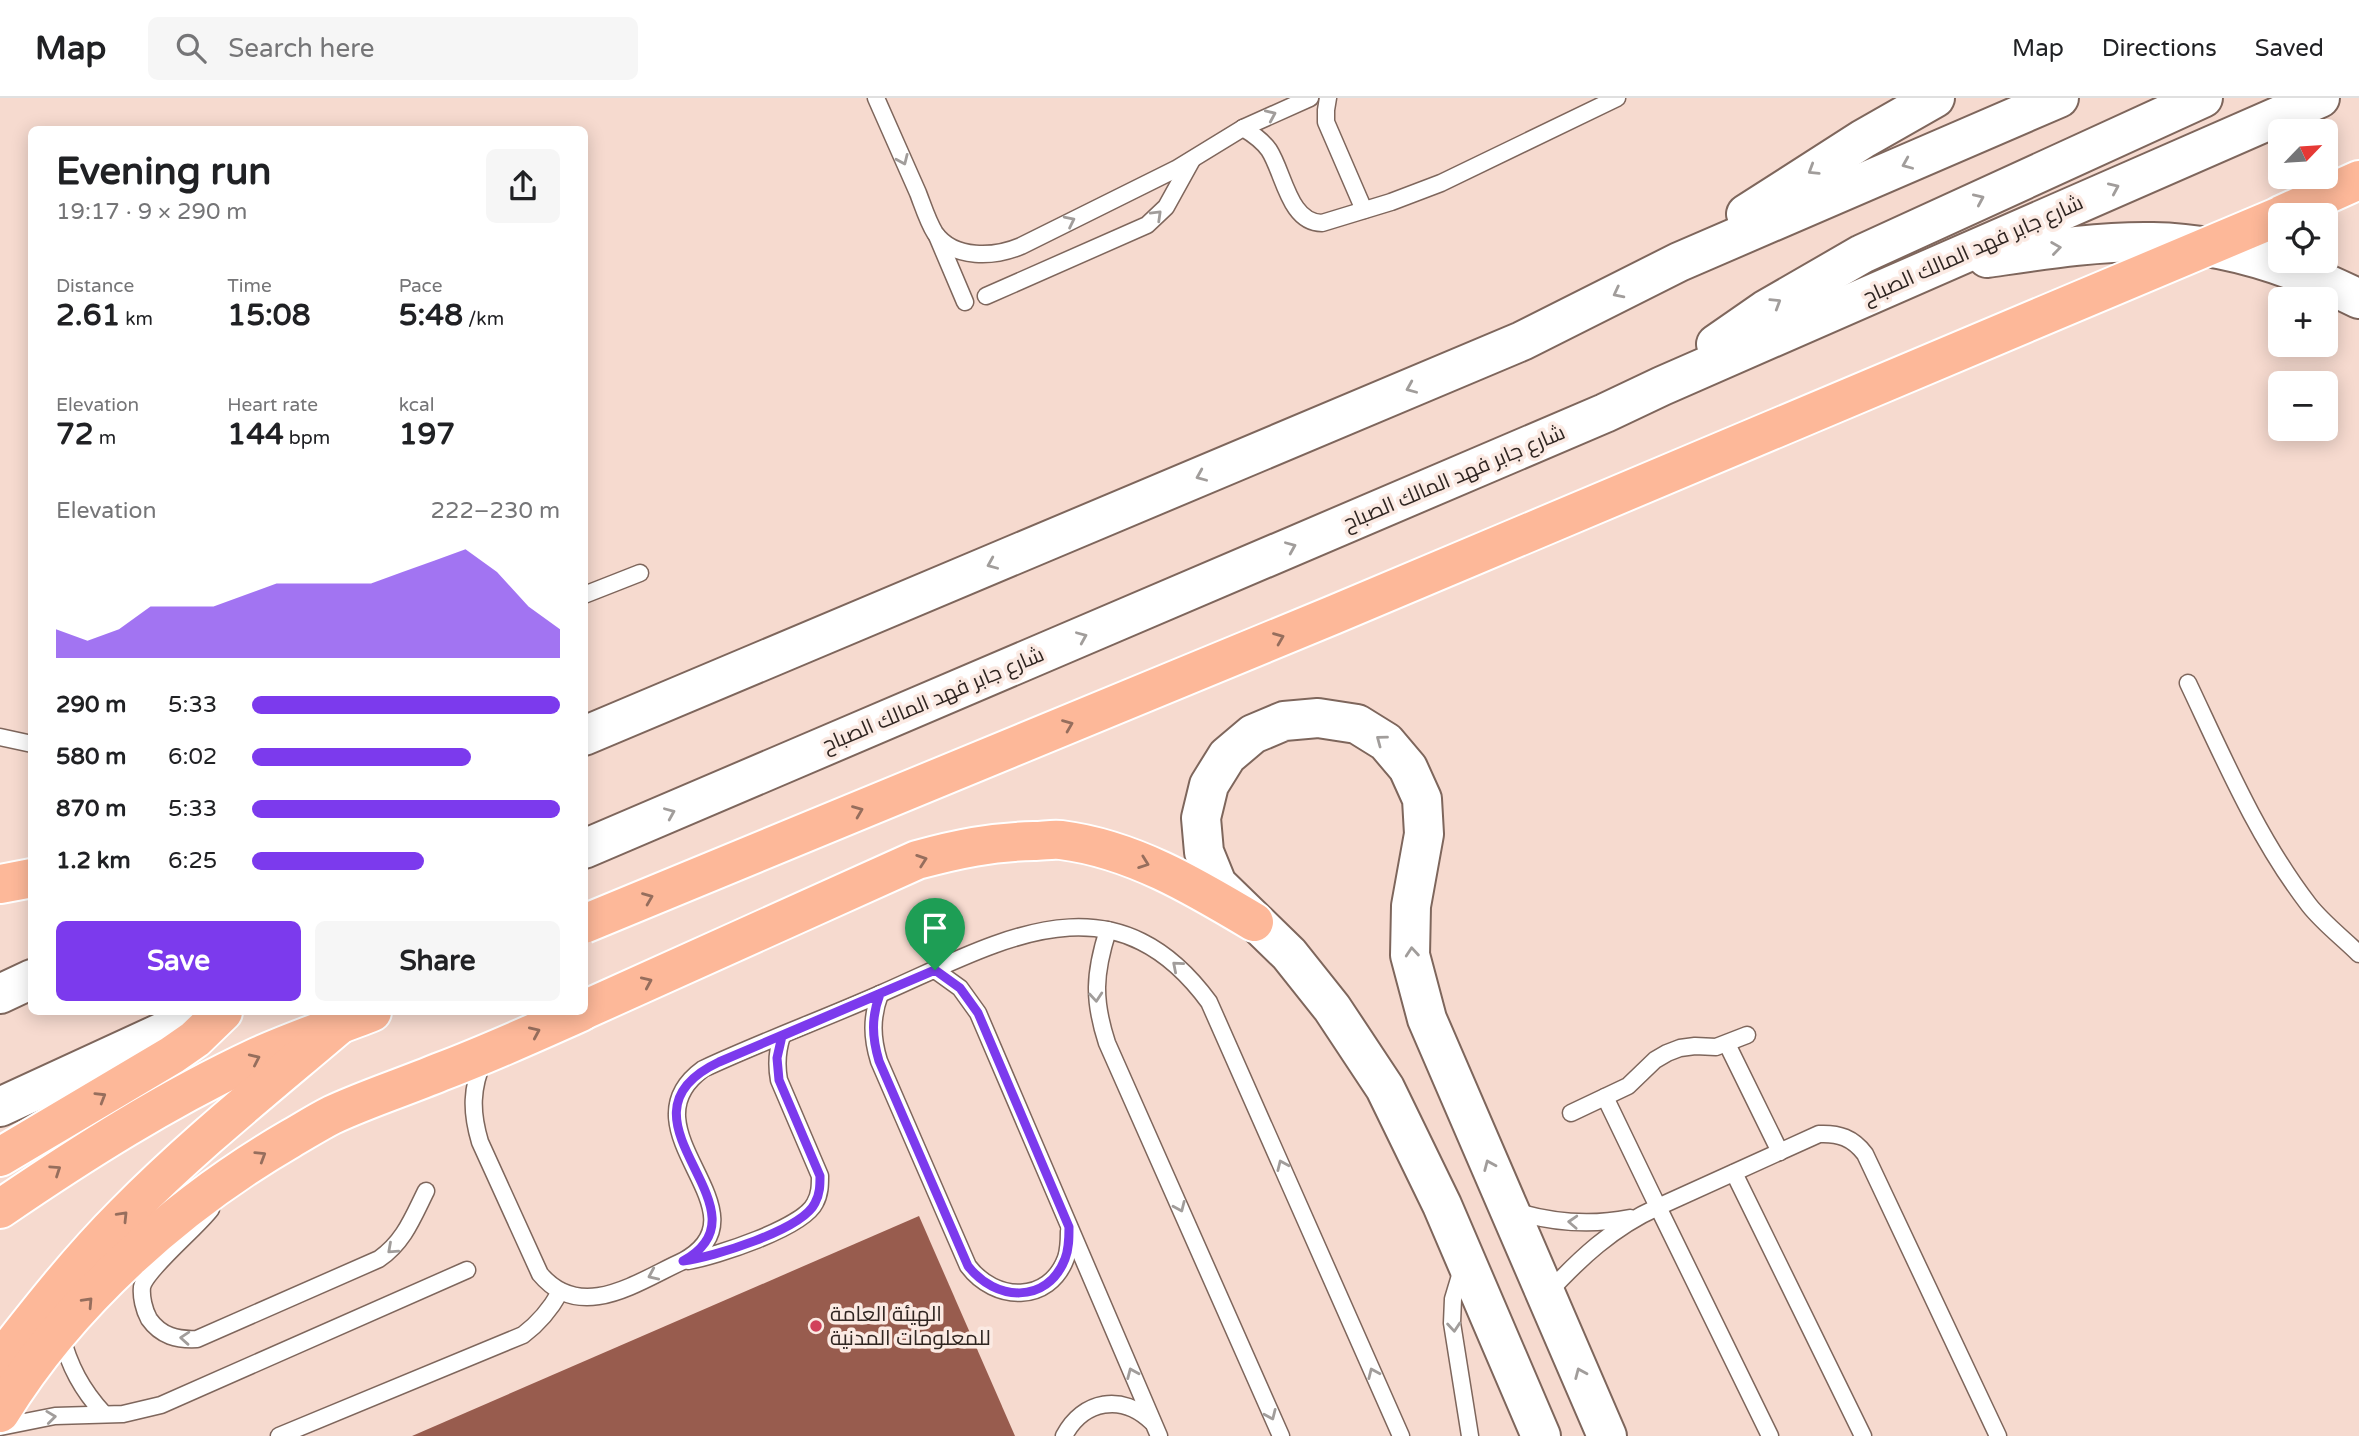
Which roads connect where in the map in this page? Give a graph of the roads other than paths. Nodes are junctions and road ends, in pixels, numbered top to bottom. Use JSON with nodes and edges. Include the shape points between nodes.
{"nodes":[{"id":1,"x":876,"y":98,"type":"edge"},
{"id":2,"x":1310,"y":98,"type":"edge"},
{"id":3,"x":1328,"y":98,"type":"edge"},
{"id":4,"x":1617,"y":98,"type":"edge"},
{"id":5,"x":1935,"y":98,"type":"edge"},
{"id":6,"x":2059,"y":98,"type":"edge"},
{"id":7,"x":2203,"y":98,"type":"edge"},
{"id":8,"x":2320,"y":98,"type":"edge"},
{"id":9,"x":1243,"y":128,"type":"junction"},
{"id":10,"x":1193,"y":159,"type":"junction"},
{"id":11,"x":2359,"y":180,"type":"edge"},
{"id":12,"x":2308,"y":203,"type":"edge"},
{"id":13,"x":1364,"y":210,"type":"junction"},
{"id":14,"x":2268,"y":220,"type":"edge"},
{"id":15,"x":936,"y":234,"type":"junction"},
{"id":16,"x":1679,"y":262,"type":"junction"},
{"id":17,"x":1940,"y":265,"type":"junction"},
{"id":18,"x":986,"y":296,"type":"dead end"},
{"id":19,"x":2359,"y":299,"type":"edge"},
{"id":20,"x":965,"y":302,"type":"dead end"},
{"id":21,"x":1662,"y":386,"type":"junction"},
{"id":22,"x":640,"y":573,"type":"dead end"},
{"id":23,"x":588,"y":593,"type":"edge"},
{"id":24,"x":2188,"y":683,"type":"dead end"},
{"id":25,"x":588,"y":734,"type":"edge"},
{"id":26,"x":0,"y":737,"type":"edge"},
{"id":27,"x":28,"y":743,"type":"edge"},
{"id":28,"x":588,"y":847,"type":"edge"},
{"id":29,"x":28,"y":879,"type":"edge"},
{"id":30,"x":0,"y":884,"type":"edge"},
{"id":31,"x":588,"y":922,"type":"edge"},
{"id":32,"x":1254,"y":922,"type":"junction"},
{"id":33,"x":1108,"y":930,"type":"junction"},
{"id":34,"x":2359,"y":954,"type":"edge"},
{"id":35,"x":935,"y":970,"type":"junction"},
{"id":36,"x":28,"y":981,"type":"edge"},
{"id":37,"x":0,"y":994,"type":"edge"},
{"id":38,"x":880,"y":994,"type":"junction"},
{"id":39,"x":588,"y":1009,"type":"edge"},
{"id":40,"x":199,"y":1015,"type":"edge"},
{"id":41,"x":220,"y":1015,"type":"edge"},
{"id":42,"x":574,"y":1015,"type":"edge"},
{"id":43,"x":356,"y":1018,"type":"edge"},
{"id":44,"x":1746,"y":1035,"type":"dead end"},
{"id":45,"x":782,"y":1036,"type":"junction"},
{"id":46,"x":1727,"y":1044,"type":"junction"},
{"id":47,"x":486,"y":1054,"type":"junction"},
{"id":48,"x":1605,"y":1097,"type":"junction"},
{"id":49,"x":0,"y":1107,"type":"edge"},
{"id":50,"x":1571,"y":1113,"type":"dead end"},
{"id":51,"x":1780,"y":1152,"type":"junction"},
{"id":52,"x":0,"y":1157,"type":"edge"},
{"id":53,"x":1734,"y":1173,"type":"junction"},
{"id":54,"x":224,"y":1181,"type":"junction"},
{"id":55,"x":426,"y":1191,"type":"dead end"},
{"id":56,"x":1658,"y":1207,"type":"junction"},
{"id":57,"x":0,"y":1209,"type":"edge"},
{"id":58,"x":1507,"y":1209,"type":"junction"},
{"id":59,"x":1639,"y":1216,"type":"junction"},
{"id":60,"x":1069,"y":1227,"type":"junction"},
{"id":61,"x":1465,"y":1260,"type":"junction"},
{"id":62,"x":683,"y":1261,"type":"junction"},
{"id":63,"x":467,"y":1270,"type":"dead end"},
{"id":64,"x":560,"y":1292,"type":"junction"},
{"id":65,"x":1546,"y":1295,"type":"junction"},
{"id":66,"x":60,"y":1332,"type":"junction"},
{"id":67,"x":0,"y":1361,"type":"edge"},
{"id":68,"x":0,"y":1413,"type":"edge"},
{"id":69,"x":104,"y":1414,"type":"junction"},
{"id":70,"x":0,"y":1427,"type":"edge"},
{"id":71,"x":1156,"y":1430,"type":"edge"},
{"id":72,"x":1537,"y":1431,"type":"edge"},
{"id":73,"x":279,"y":1436,"type":"edge"},
{"id":74,"x":1064,"y":1436,"type":"edge"},
{"id":75,"x":1280,"y":1436,"type":"edge"},
{"id":76,"x":1401,"y":1436,"type":"edge"},
{"id":77,"x":1470,"y":1436,"type":"edge"},
{"id":78,"x":1607,"y":1436,"type":"edge"},
{"id":79,"x":1770,"y":1436,"type":"edge"},
{"id":80,"x":1864,"y":1436,"type":"edge"},
{"id":81,"x":1998,"y":1436,"type":"edge"}],
"edges":[{"from":1,"to":15,"type":"lane","one_way":true},
{"from":9,"to":2,"type":"lane","one_way":true},
{"from":3,"to":13,"type":"lane","via":[[1326,122]]},
{"from":4,"to":13,"type":"lane","via":[[1441,183]]},
{"from":5,"to":16,"type":"street","one_way":true,"via":[[1800,178]]},
{"from":6,"to":16,"type":"street","one_way":true},
{"from":21,"to":7,"type":"street","one_way":true,"via":[[1765,310],[1862,254]]},
{"from":17,"to":8,"type":"street","name":"شارع جابر فهد المالك الصباح","one_way":true},
{"from":9,"to":10,"type":"lane"},
{"from":9,"to":13,"type":"lane","via":[[1268,149],[1305,219],[1322,223]]},
{"from":15,"to":10,"type":"lane","one_way":true,"via":[[974,254],[1006,252]]},
{"from":18,"to":10,"type":"lane","one_way":true,"via":[[1147,225],[1166,207]]},
{"from":11,"to":12,"type":"highway"},
{"from":31,"to":14,"type":"highway","one_way":true,"bridge":true,"via":[[1333,615]]},
{"from":15,"to":20,"type":"lane"},
{"from":16,"to":25,"type":"street","one_way":true,"via":[[1522,341]]},
{"from":17,"to":19,"type":"street","one_way":true,"via":[[2084,244],[2155,242],[2225,250],[2294,269]]},
{"from":17,"to":21,"type":"street","name":"شارع جابر فهد المالك الصباح"},
{"from":28,"to":21,"type":"street","name":"شارع جابر فهد المالك الصباح","one_way":true},
{"from":22,"to":23,"type":"lane"},
{"from":24,"to":34,"type":"lane","via":[[2268,843],[2310,906]]},
{"from":26,"to":27,"type":"lane"},
{"from":29,"to":30,"type":"highway"},
{"from":39,"to":32,"type":"highway","one_way":true,"via":[[917,860],[964,847],[1060,840],[1108,850],[1198,888]]},
{"from":58,"to":32,"type":"street","one_way":true,"via":[[1427,1019],[1410,955],[1411,906],[1424,834],[1422,799],[1408,768],[1386,742],[1357,724],[1318,718],[1284,721],[1253,734],[1227,756],[1209,785],[1201,818],[1204,852],[1217,884]]},
{"from":32,"to":61,"type":"street","via":[[1289,954],[1332,1008],[1385,1087]]},
{"from":33,"to":35,"type":"lane","via":[[1048,929],[994,944]]},
{"from":33,"to":75,"type":"lane","one_way":true,"via":[[1095,986],[1107,1043]]},
{"from":76,"to":33,"type":"lane","one_way":true,"via":[[1209,1002],[1176,963],[1133,938]]},
{"from":35,"to":38,"type":"lane"},
{"from":35,"to":60,"type":"lane","via":[[960,988],[978,1013]]},
{"from":36,"to":37,"type":"street"},
{"from":38,"to":45,"type":"lane"},
{"from":38,"to":60,"type":"lane","via":[[873,1021],[879,1061],[968,1266],[990,1287],[1004,1292],[1034,1290],[1058,1272],[1065,1259]]},
{"from":40,"to":49,"type":"street"},
{"from":52,"to":41,"type":"highway","one_way":true,"via":[[173,1055]]},
{"from":47,"to":42,"type":"highway","one_way":true},
{"from":57,"to":43,"type":"highway","one_way":true,"via":[[177,1098],[258,1056]]},
{"from":67,"to":43,"type":"highway","one_way":true,"via":[[122,1216],[176,1164]]},
{"from":44,"to":46,"type":"lane"},
{"from":45,"to":62,"type":"lane","via":[[704,1069],[682,1090],[676,1119],[713,1212],[707,1242]]},
{"from":45,"to":62,"type":"lane","via":[[779,1080],[820,1176],[815,1204],[806,1215],[748,1243]]},
{"from":46,"to":48,"type":"lane","via":[[1667,1053],[1628,1086]]},
{"from":46,"to":51,"type":"lane"},
{"from":54,"to":47,"type":"highway","one_way":true,"via":[[332,1115]]},
{"from":47,"to":64,"type":"lane","via":[[472,1097],[480,1142],[540,1274]]},
{"from":48,"to":50,"type":"lane"},
{"from":48,"to":56,"type":"lane"},
{"from":51,"to":53,"type":"lane"},
{"from":51,"to":81,"type":"lane","via":[[1829,1134],[1850,1139],[1865,1154]]},
{"from":53,"to":56,"type":"lane"},
{"from":53,"to":80,"type":"lane"},
{"from":55,"to":54,"type":"lane","one_way":true,"via":[[405,1234],[379,1259],[197,1339],[167,1336],[146,1314],[142,1285],[202,1222]]},
{"from":66,"to":54,"type":"highway","one_way":true,"via":[[154,1234]]},
{"from":56,"to":59,"type":"lane"},
{"from":56,"to":79,"type":"lane"},
{"from":59,"to":58,"type":"lane","one_way":true,"via":[[1573,1223]]},
{"from":58,"to":65,"type":"street"},
{"from":59,"to":65,"type":"lane","via":[[1589,1251]]},
{"from":71,"to":60,"type":"lane","one_way":true},
{"from":61,"to":72,"type":"street"},
{"from":61,"to":77,"type":"lane","one_way":true,"via":[[1453,1299],[1452,1323]]},
{"from":62,"to":64,"type":"lane","one_way":true,"via":[[599,1297]]},
{"from":63,"to":69,"type":"lane","via":[[161,1405]]},
{"from":64,"to":73,"type":"lane","via":[[544,1316],[523,1335]]},
{"from":78,"to":65,"type":"street","one_way":true},
{"from":66,"to":68,"type":"highway"},
{"from":66,"to":69,"type":"lane","via":[[76,1377]]},
{"from":70,"to":69,"type":"lane","one_way":true,"via":[[55,1416]]},
{"from":71,"to":74,"type":"lane","via":[[1142,1413],[1106,1404],[1084,1411]]}]}
